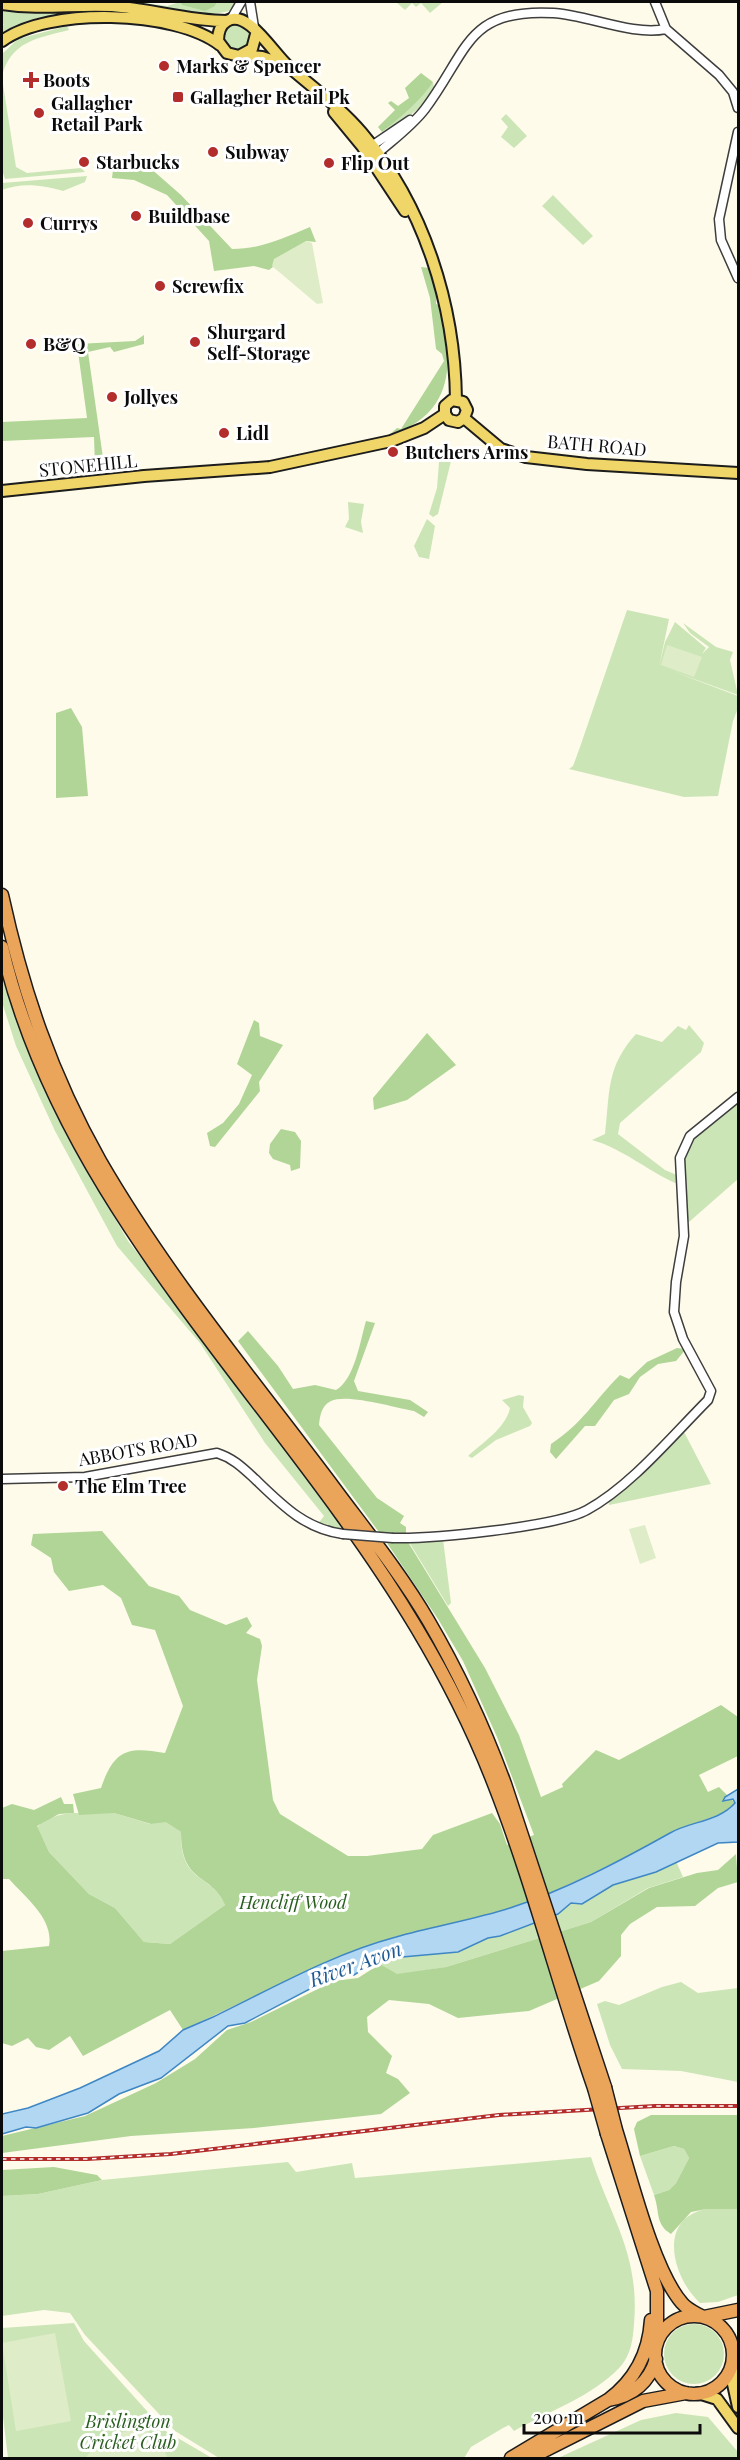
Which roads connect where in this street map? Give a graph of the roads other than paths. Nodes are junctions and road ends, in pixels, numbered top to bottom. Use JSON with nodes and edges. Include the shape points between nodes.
{"nodes":[{"id":1,"x":241,"y":2,"type":"edge"},
{"id":2,"x":250,"y":2,"type":"edge"},
{"id":3,"x":655,"y":2,"type":"edge"},
{"id":4,"x":2,"y":4,"type":"edge"},
{"id":5,"x":229,"y":20,"type":"junction"},
{"id":6,"x":666,"y":29,"type":"junction"},
{"id":7,"x":255,"y":30,"type":"junction"},
{"id":8,"x":2,"y":41,"type":"edge"},
{"id":9,"x":220,"y":45,"type":"junction"},
{"id":10,"x":243,"y":56,"type":"junction"},
{"id":11,"x":287,"y":65,"type":"junction"},
{"id":12,"x":738,"y":108,"type":"edge"},
{"id":13,"x":738,"y":132,"type":"edge"},
{"id":14,"x":372,"y":149,"type":"junction"},
{"id":15,"x":422,"y":237,"type":"junction"},
{"id":16,"x":738,"y":278,"type":"edge"},
{"id":17,"x":456,"y":400,"type":"junction"},
{"id":18,"x":445,"y":414,"type":"junction"},
{"id":19,"x":464,"y":418,"type":"junction"},
{"id":20,"x":738,"y":473,"type":"edge"},
{"id":21,"x":2,"y":491,"type":"edge"},
{"id":22,"x":2,"y":895,"type":"edge"},
{"id":23,"x":2,"y":947,"type":"edge"},
{"id":24,"x":738,"y":1097,"type":"edge"},
{"id":25,"x":2,"y":1479,"type":"edge"},
{"id":26,"x":517,"y":1835,"type":"junction"},
{"id":27,"x":612,"y":2132,"type":"junction"},
{"id":28,"x":637,"y":2226,"type":"junction"},
{"id":29,"x":738,"y":2310,"type":"edge"},
{"id":30,"x":703,"y":2317,"type":"junction"},
{"id":31,"x":738,"y":2331,"type":"edge"},
{"id":32,"x":657,"y":2344,"type":"junction"},
{"id":33,"x":732,"y":2344,"type":"junction"},
{"id":34,"x":656,"y":2359,"type":"junction"},
{"id":35,"x":733,"y":2359,"type":"junction"},
{"id":36,"x":694,"y":2393,"type":"junction"},
{"id":37,"x":608,"y":2400,"type":"junction"},
{"id":38,"x":738,"y":2407,"type":"edge"},
{"id":39,"x":738,"y":2428,"type":"edge"},
{"id":40,"x":511,"y":2458,"type":"edge"},
{"id":41,"x":530,"y":2458,"type":"edge"}],
"edges":[{"from":1,"to":5,"type":"street"},
{"from":2,"to":7,"type":"street"},
{"from":3,"to":6,"type":"street"},
{"from":4,"to":5,"type":"main road","via":[[56,9],[112,6],[205,21]]},
{"from":5,"to":7,"type":"main road","via":[[244,19]]},
{"from":5,"to":9,"type":"main road","via":[[218,34]]},
{"from":6,"to":12,"type":"street","via":[[719,75],[733,92]]},
{"from":6,"to":14,"type":"street","via":[[647,30],[566,14],[530,12],[500,17],[464,46],[424,110]]},
{"from":7,"to":10,"type":"main road","via":[[254,46]]},
{"from":7,"to":11,"type":"main road"},
{"from":8,"to":9,"type":"main road","via":[[36,24],[110,17],[195,30]]},
{"from":9,"to":10,"type":"main road","via":[[227,53]]},
{"from":10,"to":11,"type":"main road"},
{"from":11,"to":14,"type":"main road","via":[[344,113]]},
{"from":13,"to":16,"type":"street","via":[[719,219],[721,240]]},
{"from":14,"to":15,"type":"main road"},
{"from":14,"to":15,"type":"main road","via":[[407,203]]},
{"from":15,"to":17,"type":"main road","via":[[445,296]]},
{"from":17,"to":18,"type":"main road","via":[[448,403]]},
{"from":17,"to":19,"type":"main road","via":[[466,406]]},
{"from":18,"to":19,"type":"main road","via":[[454,422]]},
{"from":18,"to":21,"type":"main road","name":"STONEHILL","via":[[424,428],[391,441],[270,466]]},
{"from":19,"to":20,"type":"main road","name":"BATH ROAD","via":[[501,449],[526,457]]},
{"from":22,"to":26,"type":"highway","via":[[33,1014],[56,1072],[100,1161],[184,1287],[379,1547],[427,1619],[475,1709]]},
{"from":23,"to":26,"type":"highway","via":[[20,1013],[39,1062],[97,1179],[176,1293],[363,1544],[399,1600],[465,1717]]},
{"from":24,"to":25,"type":"street","name":"ABBOTS ROAD","bridge":true,"via":[[690,1136],[680,1158],[684,1236],[674,1312],[711,1395],[614,1491],[575,1515],[505,1528],[393,1538],[344,1534],[319,1529],[296,1516],[237,1462],[217,1453],[85,1477]]},
{"from":26,"to":27,"type":"highway","bridge":true},
{"from":27,"to":28,"type":"highway"},
{"from":27,"to":30,"type":"highway","via":[[666,2276],[682,2303]]},
{"from":28,"to":32,"type":"highway","via":[[657,2291]]},
{"from":28,"to":37,"type":"highway","via":[[650,2283],[651,2328],[640,2366]]},
{"from":29,"to":30,"type":"highway"},
{"from":30,"to":32,"type":"highway","via":[[672,2324]]},
{"from":30,"to":33,"type":"highway","via":[[723,2328]]},
{"from":31,"to":33,"type":"highway"},
{"from":32,"to":34,"type":"highway"},
{"from":33,"to":35,"type":"highway"},
{"from":34,"to":36,"type":"highway","via":[[666,2381],[676,2389]]},
{"from":34,"to":37,"type":"highway","via":[[643,2384],[620,2398]]},
{"from":35,"to":36,"type":"highway","via":[[723,2381],[712,2389]]},
{"from":35,"to":38,"type":"main road"},
{"from":36,"to":39,"type":"main road","via":[[717,2399]]},
{"from":36,"to":41,"type":"highway","via":[[643,2401]]},
{"from":37,"to":40,"type":"highway"}]}
